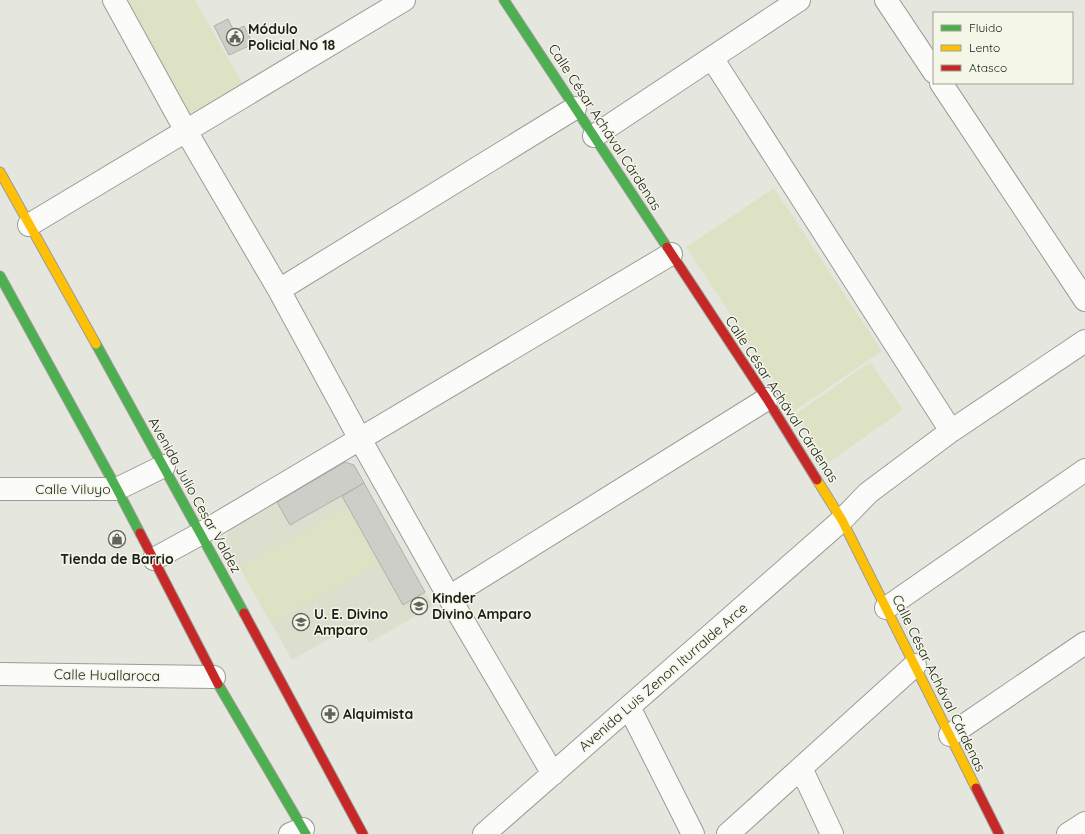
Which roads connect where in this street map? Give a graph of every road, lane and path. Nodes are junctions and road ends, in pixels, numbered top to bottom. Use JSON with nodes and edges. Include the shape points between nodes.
{"nodes":[{"id":1,"x":114,"y":0,"type":"edge"},
{"id":2,"x":404,"y":0,"type":"edge"},
{"id":3,"x":504,"y":0,"type":"edge"},
{"id":4,"x":799,"y":0,"type":"edge"},
{"id":5,"x":886,"y":0,"type":"edge"},
{"id":6,"x":712,"y":58,"type":"junction"},
{"id":7,"x":933,"y":70,"type":"edge"},
{"id":8,"x":942,"y":84,"type":"edge"},
{"id":9,"x":575,"y":108,"type":"junction"},
{"id":10,"x":186,"y":131,"type":"junction"},
{"id":11,"x":594,"y":136,"type":"junction"},
{"id":12,"x":0,"y":172,"type":"edge"},
{"id":13,"x":29,"y":224,"type":"junction"},
{"id":14,"x":671,"y":254,"type":"junction"},
{"id":15,"x":2,"y":285,"type":"edge"},
{"id":16,"x":279,"y":290,"type":"junction"},
{"id":17,"x":1085,"y":300,"type":"edge"},
{"id":18,"x":1085,"y":341,"type":"edge"},
{"id":19,"x":767,"y":399,"type":"junction"},
{"id":20,"x":951,"y":431,"type":"junction"},
{"id":21,"x":360,"y":439,"type":"junction"},
{"id":22,"x":164,"y":466,"type":"junction"},
{"id":23,"x":1085,"y":470,"type":"edge"},
{"id":24,"x":0,"y":489,"type":"edge"},
{"id":25,"x":117,"y":489,"type":"junction"},
{"id":26,"x":842,"y":520,"type":"junction"},
{"id":27,"x":200,"y":534,"type":"junction"},
{"id":28,"x":154,"y":560,"type":"junction"},
{"id":29,"x":449,"y":597,"type":"junction"},
{"id":30,"x":886,"y":608,"type":"junction"},
{"id":31,"x":1085,"y":643,"type":"edge"},
{"id":32,"x":915,"y":665,"type":"junction"},
{"id":33,"x":0,"y":674,"type":"edge"},
{"id":34,"x":214,"y":677,"type":"junction"},
{"id":35,"x":629,"y":707,"type":"junction"},
{"id":36,"x":950,"y":735,"type":"junction"},
{"id":37,"x":801,"y":768,"type":"junction"},
{"id":38,"x":553,"y":774,"type":"junction"},
{"id":39,"x":1085,"y":823,"type":"edge"},
{"id":40,"x":300,"y":832,"type":"edge"},
{"id":41,"x":363,"y":834,"type":"edge"},
{"id":42,"x":484,"y":834,"type":"edge"},
{"id":43,"x":693,"y":834,"type":"edge"},
{"id":44,"x":728,"y":834,"type":"edge"},
{"id":45,"x":832,"y":834,"type":"edge"},
{"id":46,"x":999,"y":834,"type":"edge"},
{"id":47,"x":1068,"y":834,"type":"edge"}],
"edges":[{"from":1,"to":10,"type":"street"},
{"from":2,"to":10,"type":"street"},
{"from":3,"to":9,"type":"main road","name":"Calle César Achával Cárdenas"},
{"from":4,"to":6,"type":"street"},
{"from":5,"to":7,"type":"street"},
{"from":6,"to":11,"type":"street"},
{"from":6,"to":20,"type":"street"},
{"from":8,"to":17,"type":"street"},
{"from":9,"to":11,"type":"main road","name":"Calle César Achával Cárdenas"},
{"from":9,"to":16,"type":"street"},
{"from":10,"to":13,"type":"street"},
{"from":10,"to":16,"type":"street"},
{"from":11,"to":14,"type":"main road","name":"Calle César Achával Cárdenas"},
{"from":12,"to":13,"type":"main road","name":"Avenida Julio Cesar Valdez"},
{"from":13,"to":22,"type":"main road","name":"Avenida Julio Cesar Valdez"},
{"from":14,"to":19,"type":"main road","name":"Calle César Achával Cárdenas"},
{"from":14,"to":21,"type":"street"},
{"from":15,"to":25,"type":"main road"},
{"from":16,"to":21,"type":"street"},
{"from":18,"to":20,"type":"street","name":"Avenida Luis Zenon Iturralde Arce"},
{"from":19,"to":26,"type":"main road","name":"Calle César Achával Cárdenas"},
{"from":19,"to":29,"type":"street"},
{"from":20,"to":26,"type":"street","name":"Avenida Luis Zenon Iturralde Arce","via":[[868,494]]},
{"from":21,"to":27,"type":"street"},
{"from":21,"to":29,"type":"street"},
{"from":22,"to":25,"type":"street","name":"Calle Viluyo"},
{"from":22,"to":27,"type":"main road","name":"Avenida Julio Cesar Valdez"},
{"from":23,"to":30,"type":"street"},
{"from":24,"to":25,"type":"street","name":"Calle Viluyo"},
{"from":25,"to":28,"type":"main road"},
{"from":26,"to":30,"type":"main road","name":"Calle César Achával Cárdenas"},
{"from":26,"to":35,"type":"street","name":"Avenida Luis Zenon Iturralde Arce"},
{"from":27,"to":28,"type":"street"},
{"from":27,"to":41,"type":"main road","name":"Avenida Julio Cesar Valdez"},
{"from":28,"to":34,"type":"main road"},
{"from":29,"to":38,"type":"street"},
{"from":30,"to":32,"type":"main road","name":"Calle César Achával Cárdenas"},
{"from":31,"to":36,"type":"street"},
{"from":32,"to":36,"type":"main road","name":"Calle César Achával Cárdenas"},
{"from":32,"to":37,"type":"street"},
{"from":33,"to":34,"type":"street","name":"Calle Huallaroca"},
{"from":34,"to":40,"type":"main road"},
{"from":35,"to":38,"type":"street","name":"Avenida Luis Zenon Iturralde Arce"},
{"from":35,"to":43,"type":"street"},
{"from":36,"to":46,"type":"main road","name":"Calle César Achával Cárdenas"},
{"from":37,"to":44,"type":"street"},
{"from":37,"to":45,"type":"street"},
{"from":38,"to":42,"type":"street","name":"Avenida Luis Zenon Iturralde Arce"},
{"from":39,"to":47,"type":"street"}]}
